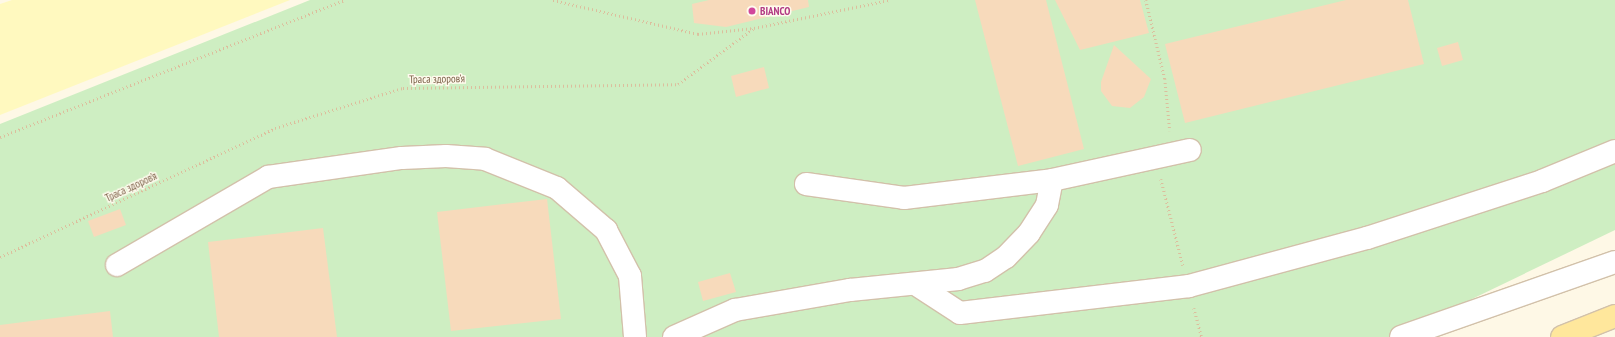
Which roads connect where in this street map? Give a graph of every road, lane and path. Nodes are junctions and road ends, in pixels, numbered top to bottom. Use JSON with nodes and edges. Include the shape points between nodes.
{"nodes":[{"id":1,"x":345,"y":0,"type":"edge"},
{"id":2,"x":553,"y":0,"type":"edge"},
{"id":3,"x":889,"y":0,"type":"edge"},
{"id":4,"x":1146,"y":0,"type":"edge"},
{"id":5,"x":754,"y":28,"type":"junction"},
{"id":6,"x":0,"y":137,"type":"edge"},
{"id":7,"x":1190,"y":150,"type":"dead end"},
{"id":8,"x":1615,"y":151,"type":"edge"},
{"id":9,"x":1155,"y":158,"type":"junction"},
{"id":10,"x":1052,"y":180,"type":"junction"},
{"id":11,"x":806,"y":184,"type":"dead end"},
{"id":12,"x":0,"y":257,"type":"edge"},
{"id":13,"x":1615,"y":262,"type":"edge"},
{"id":14,"x":117,"y":265,"type":"dead end"},
{"id":15,"x":917,"y":285,"type":"junction"},
{"id":16,"x":1189,"y":286,"type":"junction"},
{"id":17,"x":1615,"y":316,"type":"edge"},
{"id":18,"x":636,"y":337,"type":"edge"},
{"id":19,"x":674,"y":337,"type":"edge"},
{"id":20,"x":1202,"y":337,"type":"edge"},
{"id":21,"x":1402,"y":337,"type":"edge"},
{"id":22,"x":1562,"y":337,"type":"edge"}],
"edges":[{"from":1,"to":6,"type":"path"},
{"from":2,"to":5,"type":"path","via":[[698,34]]},
{"from":3,"to":5,"type":"path","name":"Траса здоров’я"},
{"from":4,"to":9,"type":"path","via":[[1166,79],[1171,142]]},
{"from":5,"to":12,"type":"path","name":"Траса здоров’я","via":[[678,84],[403,88],[276,128]]},
{"from":7,"to":9,"type":"lane"},
{"from":8,"to":16,"type":"lane","via":[[1542,181],[1374,236]]},
{"from":9,"to":10,"type":"lane"},
{"from":9,"to":16,"type":"path"},
{"from":10,"to":11,"type":"lane","via":[[904,198]]},
{"from":10,"to":15,"type":"lane","via":[[1047,205],[1029,233],[1006,257],[985,271]]},
{"from":13,"to":21,"type":"lane"},
{"from":14,"to":18,"type":"lane","via":[[268,177],[402,158],[446,156],[485,160],[557,188],[606,230],[630,276]]},
{"from":15,"to":16,"type":"lane","via":[[960,313]]},
{"from":15,"to":19,"type":"lane","via":[[850,290],[735,310]]},
{"from":16,"to":20,"type":"path"},
{"from":17,"to":22,"type":"main road"}]}
